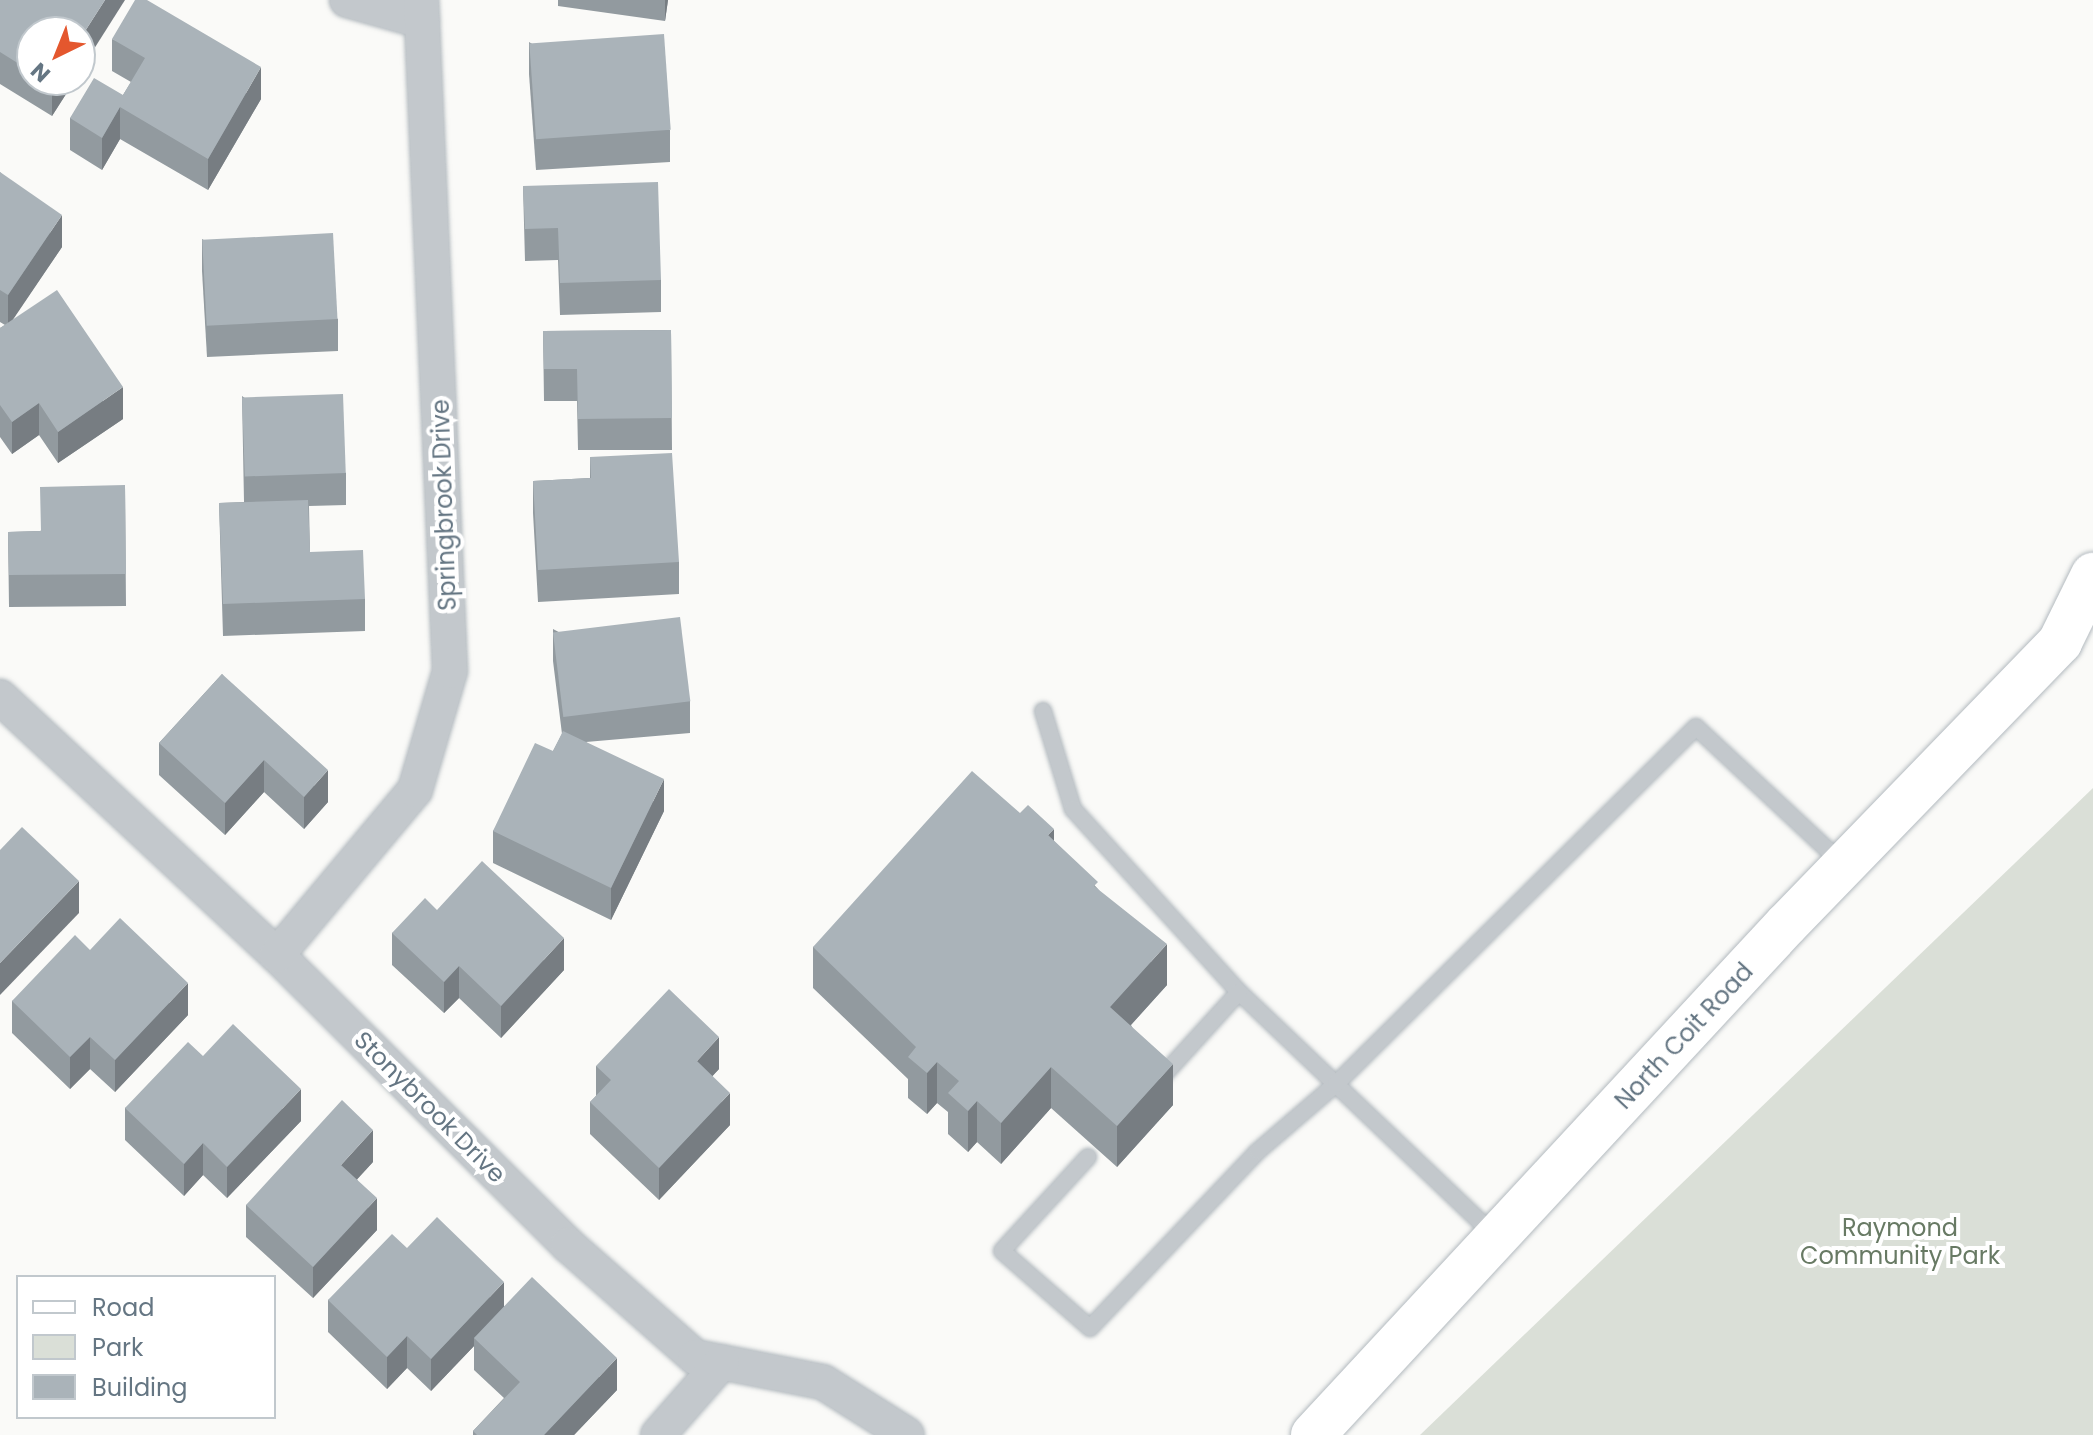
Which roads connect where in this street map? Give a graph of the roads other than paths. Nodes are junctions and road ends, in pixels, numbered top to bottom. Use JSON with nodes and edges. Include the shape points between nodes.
{"nodes":[{"id":1,"x":347,"y":0,"type":"edge"},
{"id":2,"x":421,"y":11,"type":"edge"},
{"id":3,"x":2093,"y":575,"type":"edge"},
{"id":4,"x":2077,"y":636,"type":"edge"},
{"id":5,"x":0,"y":697,"type":"edge"},
{"id":6,"x":1043,"y":711,"type":"dead end"},
{"id":7,"x":1844,"y":866,"type":"junction"},
{"id":8,"x":277,"y":955,"type":"junction"},
{"id":9,"x":1239,"y":992,"type":"junction"},
{"id":10,"x":1336,"y":1084,"type":"junction"},
{"id":11,"x":1152,"y":1087,"type":"edge"},
{"id":12,"x":1088,"y":1157,"type":"dead end"},
{"id":13,"x":1497,"y":1237,"type":"junction"},
{"id":14,"x":722,"y":1362,"type":"junction"},
{"id":15,"x":658,"y":1435,"type":"edge"},
{"id":16,"x":907,"y":1435,"type":"edge"},
{"id":17,"x":1313,"y":1435,"type":"edge"}],
"edges":[{"from":1,"to":2,"type":"street"},
{"from":2,"to":8,"type":"street","name":"Springbrook Drive","via":[[450,671],[415,790]]},
{"from":3,"to":4,"type":"main road","name":"North Coit Road"},
{"from":4,"to":7,"type":"main road","name":"North Coit Road"},
{"from":5,"to":8,"type":"street","name":"Stonybrook Drive"},
{"from":6,"to":9,"type":"lane","via":[[1073,809]]},
{"from":7,"to":10,"type":"lane","via":[[1696,727]]},
{"from":7,"to":13,"type":"main road","name":"North Coit Road"},
{"from":8,"to":14,"type":"street","name":"Stonybrook Drive","via":[[568,1245],[695,1357]]},
{"from":9,"to":10,"type":"lane"},
{"from":9,"to":11,"type":"lane"},
{"from":10,"to":12,"type":"lane","via":[[1258,1151],[1090,1328],[1002,1251]]},
{"from":10,"to":13,"type":"lane"},
{"from":13,"to":17,"type":"main road","name":"North Coit Road"},
{"from":14,"to":15,"type":"street"},
{"from":14,"to":16,"type":"street","name":"Stonybrook Drive","via":[[823,1382]]}]}
